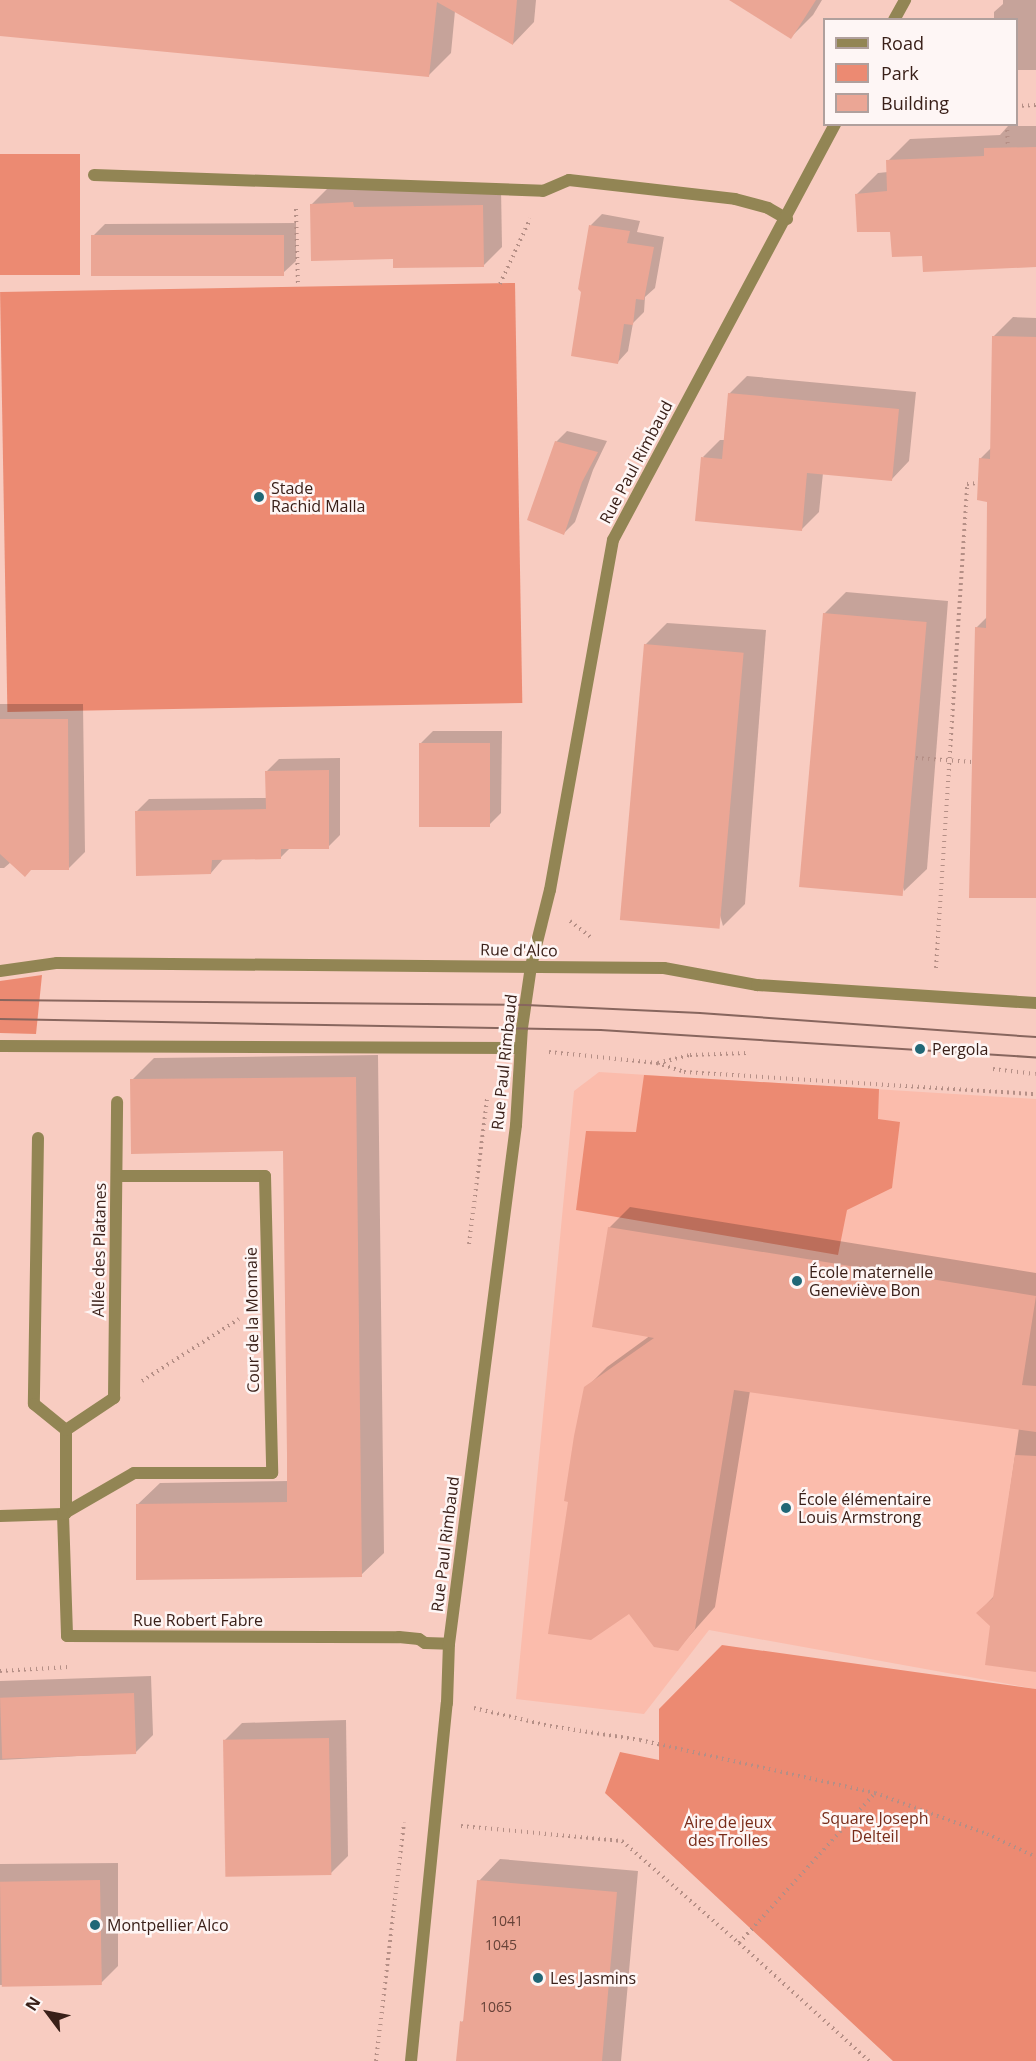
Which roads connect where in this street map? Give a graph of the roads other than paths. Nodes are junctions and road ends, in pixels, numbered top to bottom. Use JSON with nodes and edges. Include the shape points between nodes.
{"nodes":[{"id":1,"x":905,"y":0,"type":"edge"},
{"id":2,"x":895,"y":18,"type":"edge"},
{"id":3,"x":834,"y":126,"type":"edge"},
{"id":4,"x":94,"y":175,"type":"dead end"},
{"id":5,"x":787,"y":219,"type":"junction"},
{"id":6,"x":531,"y":966,"type":"junction"},
{"id":7,"x":0,"y":971,"type":"edge"},
{"id":8,"x":1036,"y":1003,"type":"edge"},
{"id":9,"x":0,"y":1046,"type":"edge"},
{"id":10,"x":519,"y":1048,"type":"junction"},
{"id":11,"x":117,"y":1102,"type":"dead end"},
{"id":12,"x":38,"y":1138,"type":"dead end"},
{"id":13,"x":117,"y":1176,"type":"junction"},
{"id":14,"x":66,"y":1430,"type":"junction"},
{"id":15,"x":65,"y":1514,"type":"junction"},
{"id":16,"x":0,"y":1516,"type":"edge"},
{"id":17,"x":448,"y":1644,"type":"junction"},
{"id":18,"x":411,"y":2061,"type":"edge"}],
"edges":[{"from":1,"to":2,"type":"street"},
{"from":3,"to":5,"type":"street","name":"Rue Paul Rimbaud"},
{"from":4,"to":5,"type":"street","via":[[543,191],[569,180],[735,199],[768,208]]},
{"from":5,"to":6,"type":"street","name":"Rue Paul Rimbaud","via":[[613,540],[545,912]]},
{"from":6,"to":7,"type":"street","name":"Rue d'Alco","via":[[57,963]]},
{"from":6,"to":8,"type":"street","name":"Rue d'Alco","via":[[664,968],[757,985]]},
{"from":6,"to":10,"type":"street","name":"Rue Paul Rimbaud"},
{"from":9,"to":10,"type":"street"},
{"from":10,"to":17,"type":"street","name":"Rue Paul Rimbaud","via":[[516,1125]]},
{"from":11,"to":13,"type":"street","name":"Allée des Platanes"},
{"from":12,"to":14,"type":"street","via":[[34,1404]]},
{"from":13,"to":14,"type":"street","name":"Allée des Platanes","via":[[114,1398]]},
{"from":13,"to":15,"type":"street","name":"Cour de la Monnaie","via":[[265,1176],[272,1473],[134,1473]]},
{"from":14,"to":15,"type":"street"},
{"from":15,"to":16,"type":"street"},
{"from":15,"to":17,"type":"street","name":"Rue Robert Fabre","via":[[67,1636],[399,1637]]},
{"from":17,"to":18,"type":"street","name":"Rue Paul Rimbaud","via":[[447,1703]]}]}
